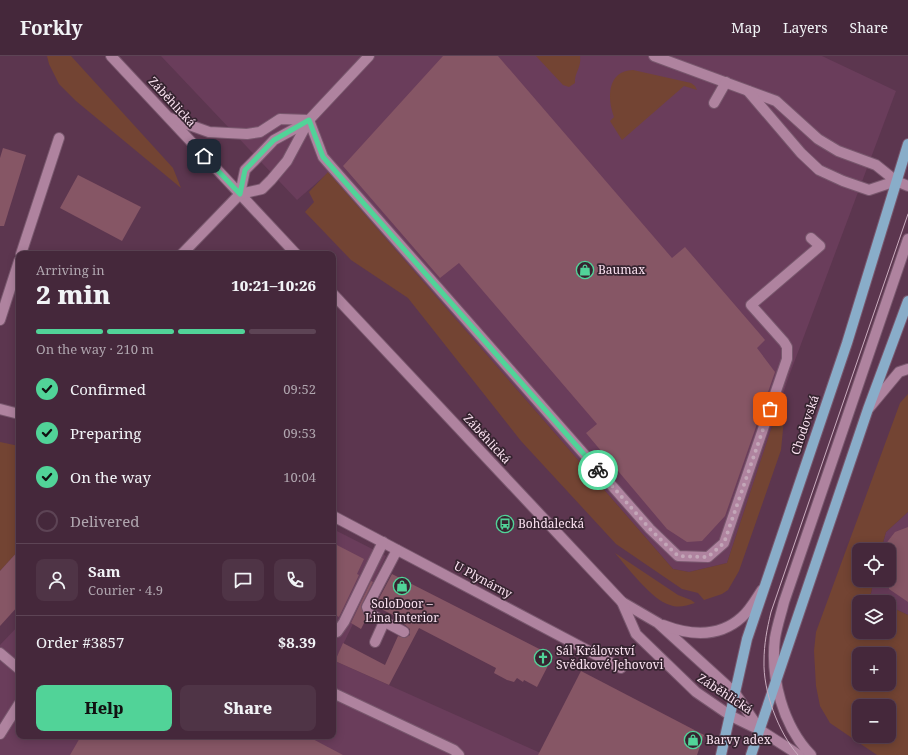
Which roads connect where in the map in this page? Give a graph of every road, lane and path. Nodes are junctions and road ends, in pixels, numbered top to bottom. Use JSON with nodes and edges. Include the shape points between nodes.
{"nodes":[{"id":1,"x":111,"y":56,"type":"edge"},
{"id":2,"x":370,"y":56,"type":"edge"},
{"id":3,"x":654,"y":56,"type":"edge"},
{"id":4,"x":726,"y":82,"type":"junction"},
{"id":5,"x":747,"y":89,"type":"junction"},
{"id":6,"x":714,"y":103,"type":"dead end"},
{"id":7,"x":169,"y":118,"type":"junction"},
{"id":8,"x":309,"y":120,"type":"junction"},
{"id":9,"x":59,"y":138,"type":"dead end"},
{"id":10,"x":908,"y":144,"type":"edge"},
{"id":11,"x":896,"y":181,"type":"junction"},
{"id":12,"x":908,"y":186,"type":"edge"},
{"id":13,"x":240,"y":194,"type":"junction"},
{"id":14,"x":811,"y":238,"type":"dead end"},
{"id":15,"x":908,"y":239,"type":"edge"},
{"id":16,"x":22,"y":251,"type":"edge"},
{"id":17,"x":185,"y":251,"type":"edge"},
{"id":18,"x":293,"y":251,"type":"edge"},
{"id":19,"x":16,"y":270,"type":"edge"},
{"id":20,"x":336,"y":297,"type":"edge"},
{"id":21,"x":908,"y":301,"type":"edge"},
{"id":22,"x":0,"y":320,"type":"edge"},
{"id":23,"x":908,"y":369,"type":"edge"},
{"id":24,"x":0,"y":408,"type":"edge"},
{"id":25,"x":868,"y":409,"type":"junction"},
{"id":26,"x":16,"y":413,"type":"edge"},
{"id":27,"x":336,"y":518,"type":"edge"},
{"id":28,"x":383,"y":542,"type":"junction"},
{"id":29,"x":397,"y":550,"type":"junction"},
{"id":30,"x":762,"y":590,"type":"junction"},
{"id":31,"x":622,"y":602,"type":"junction"},
{"id":32,"x":384,"y":622,"type":"junction"},
{"id":33,"x":658,"y":623,"type":"junction"},
{"id":34,"x":336,"y":632,"type":"edge"},
{"id":35,"x":404,"y":632,"type":"dead end"},
{"id":36,"x":375,"y":642,"type":"dead end"},
{"id":37,"x":0,"y":654,"type":"edge"},
{"id":38,"x":16,"y":667,"type":"edge"},
{"id":39,"x":621,"y":668,"type":"dead end"},
{"id":40,"x":776,"y":679,"type":"junction"},
{"id":41,"x":735,"y":693,"type":"junction"},
{"id":42,"x":336,"y":694,"type":"edge"},
{"id":43,"x":16,"y":709,"type":"edge"},
{"id":44,"x":731,"y":716,"type":"junction"},
{"id":45,"x":760,"y":730,"type":"junction"},
{"id":46,"x":0,"y":734,"type":"edge"},
{"id":47,"x":459,"y":755,"type":"edge"},
{"id":48,"x":722,"y":755,"type":"edge"},
{"id":49,"x":751,"y":755,"type":"edge"},
{"id":50,"x":799,"y":755,"type":"edge"},
{"id":51,"x":811,"y":755,"type":"edge"}],
"edges":[{"from":1,"to":7,"type":"street","name":"Záběhlická"},
{"from":2,"to":8,"type":"street"},
{"from":3,"to":4,"type":"street"},
{"from":4,"to":5,"type":"street"},
{"from":4,"to":6,"type":"street"},
{"from":5,"to":11,"type":"street","via":[[776,101],[818,139],[838,151],[876,165]]},
{"from":5,"to":11,"type":"street","via":[[801,153],[819,170],[869,190]]},
{"from":7,"to":8,"type":"street","via":[[209,132],[247,134],[260,132],[280,119]]},
{"from":7,"to":13,"type":"street","name":"Záběhlická"},
{"from":8,"to":13,"type":"street","via":[[274,140],[245,170]]},
{"from":8,"to":13,"type":"street","via":[[287,161],[271,180],[262,189]]},
{"from":8,"to":14,"type":"street","via":[[323,157],[650,529],[678,556],[708,557],[724,543],[787,358],[784,342],[751,305],[820,246]]},
{"from":9,"to":16,"type":"street"},
{"from":10,"to":11,"type":"main road","name":"Chodovská"},
{"from":11,"to":12,"type":"street"},
{"from":11,"to":30,"type":"main road","name":"Chodovská","via":[[847,343]]},
{"from":13,"to":17,"type":"street"},
{"from":13,"to":18,"type":"street","name":"Záběhlická"},
{"from":15,"to":40,"type":"street","via":[[784,602],[775,639]]},
{"from":19,"to":22,"type":"street"},
{"from":20,"to":31,"type":"street","name":"Záběhlická"},
{"from":21,"to":25,"type":"main road"},
{"from":23,"to":25,"type":"street","via":[[899,372]]},
{"from":24,"to":26,"type":"street"},
{"from":25,"to":40,"type":"main road"},
{"from":27,"to":28,"type":"street","name":"U Plynárny"},
{"from":28,"to":29,"type":"street","name":"U Plynárny"},
{"from":28,"to":34,"type":"street","via":[[344,622]]},
{"from":29,"to":32,"type":"street","via":[[367,606],[370,614]]},
{"from":29,"to":39,"type":"street","name":"U Plynárny"},
{"from":30,"to":33,"type":"street","via":[[742,617],[719,629],[688,633]]},
{"from":30,"to":41,"type":"main road","name":"Chodovská","via":[[747,639]]},
{"from":31,"to":33,"type":"street","name":"Záběhlická"},
{"from":31,"to":44,"type":"street","name":"Záběhlická","via":[[636,634],[696,692]]},
{"from":32,"to":35,"type":"street"},
{"from":32,"to":36,"type":"street"},
{"from":33,"to":41,"type":"street","name":"Záběhlická"},
{"from":37,"to":38,"type":"street"},
{"from":40,"to":45,"type":"main road"},
{"from":40,"to":51,"type":"street","via":[[791,726]]},
{"from":41,"to":44,"type":"main road","name":"Chodovská"},
{"from":41,"to":45,"type":"street","name":"Záběhlická"},
{"from":42,"to":47,"type":"street","via":[[454,750]]},
{"from":43,"to":46,"type":"street"},
{"from":44,"to":45,"type":"street","name":"Záběhlická"},
{"from":44,"to":48,"type":"main road"},
{"from":45,"to":49,"type":"main road"},
{"from":45,"to":50,"type":"street"}]}
